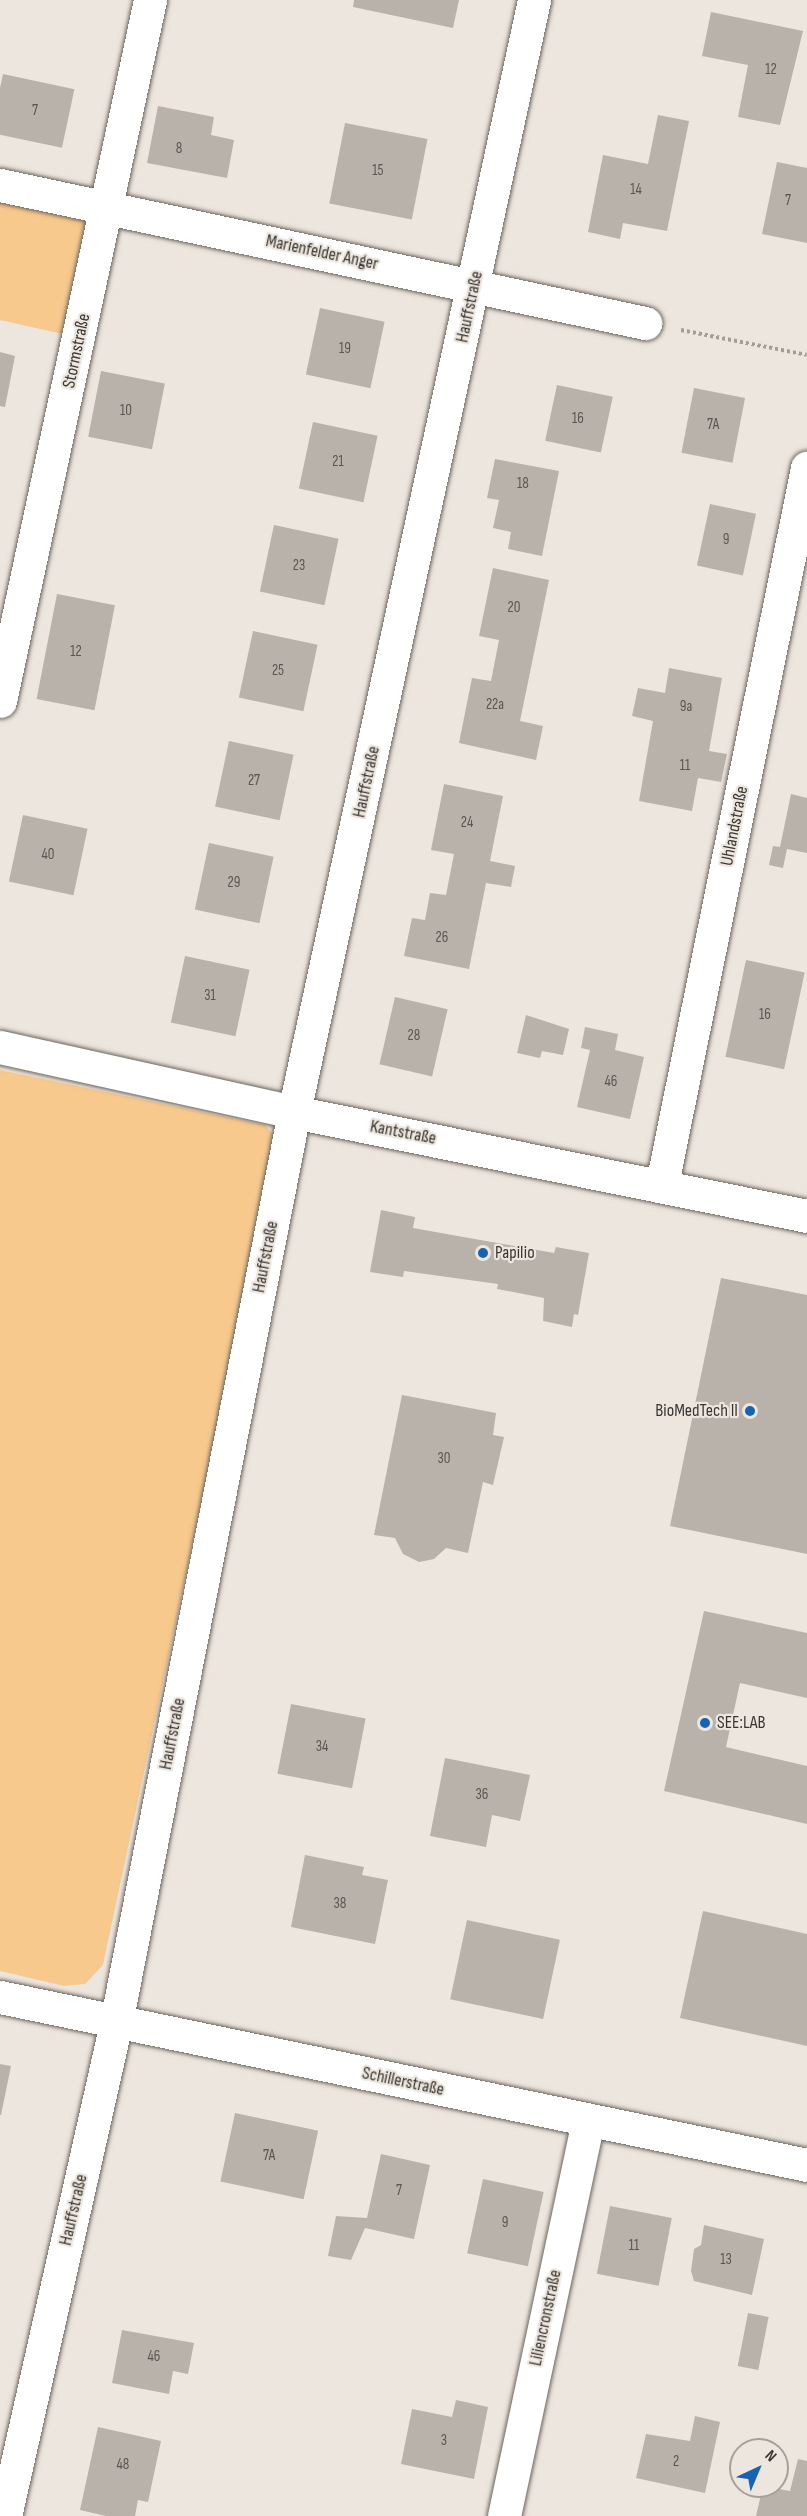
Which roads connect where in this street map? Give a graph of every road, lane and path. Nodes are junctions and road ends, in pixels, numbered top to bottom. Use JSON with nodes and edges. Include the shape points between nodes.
{"nodes":[{"id":1,"x":150,"y":0,"type":"edge"},
{"id":2,"x":534,"y":0,"type":"edge"},
{"id":3,"x":0,"y":185,"type":"edge"},
{"id":4,"x":108,"y":206,"type":"junction"},
{"id":5,"x":474,"y":287,"type":"junction"},
{"id":6,"x":645,"y":323,"type":"joint"},
{"id":7,"x":807,"y":355,"type":"edge"},
{"id":8,"x":807,"y":468,"type":"edge"},
{"id":9,"x":0,"y":701,"type":"edge"},
{"id":10,"x":0,"y":1047,"type":"edge"},
{"id":11,"x":294,"y":1112,"type":"junction"},
{"id":12,"x":662,"y":1184,"type":"junction"},
{"id":13,"x":807,"y":1216,"type":"edge"},
{"id":14,"x":0,"y":1997,"type":"edge"},
{"id":15,"x":116,"y":2023,"type":"junction"},
{"id":16,"x":588,"y":2121,"type":"junction"},
{"id":17,"x":807,"y":2165,"type":"edge"},
{"id":18,"x":5,"y":2516,"type":"edge"},
{"id":19,"x":504,"y":2516,"type":"edge"}],
"edges":[{"from":1,"to":4,"type":"street","name":"Stormstraße"},
{"from":2,"to":5,"type":"street","name":"Hauffstraße"},
{"from":3,"to":4,"type":"street","name":"Marienfelder Anger"},
{"from":4,"to":5,"type":"street","name":"Marienfelder Anger"},
{"from":4,"to":9,"type":"street","name":"Stormstraße"},
{"from":5,"to":6,"type":"street","name":"Marienfelder Anger"},
{"from":5,"to":11,"type":"street","name":"Hauffstraße"},
{"from":6,"to":7,"type":"path"},
{"from":8,"to":12,"type":"street","name":"Uhlandstraße"},
{"from":10,"to":11,"type":"street","name":"Kantstraße"},
{"from":11,"to":12,"type":"street","name":"Kantstraße"},
{"from":11,"to":15,"type":"street","name":"Hauffstraße"},
{"from":12,"to":13,"type":"street","name":"Kantstraße"},
{"from":14,"to":15,"type":"street","name":"Schillerstraße"},
{"from":15,"to":16,"type":"street","name":"Schillerstraße"},
{"from":15,"to":18,"type":"street","name":"Hauffstraße"},
{"from":16,"to":17,"type":"street","name":"Schillerstraße"},
{"from":16,"to":19,"type":"street","name":"Liliencronstraße"}]}
